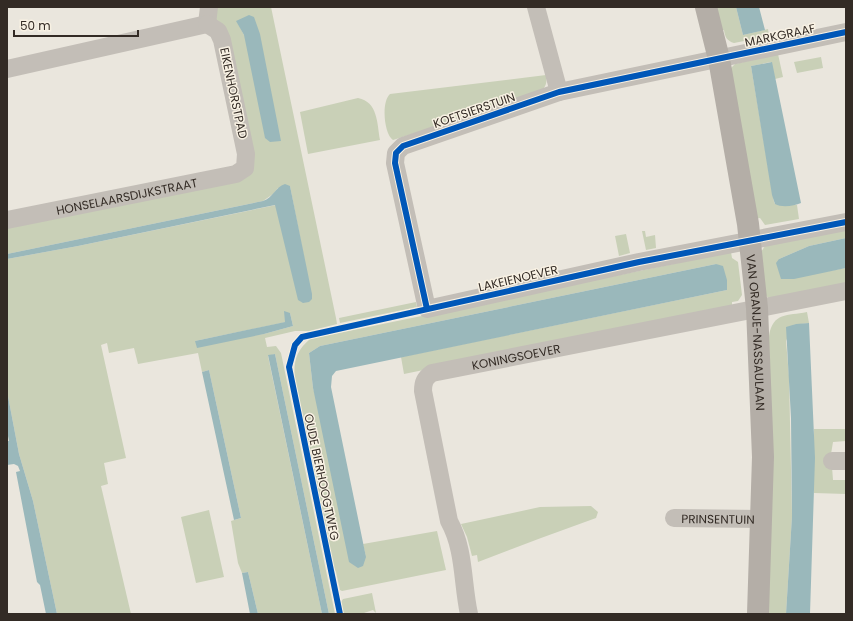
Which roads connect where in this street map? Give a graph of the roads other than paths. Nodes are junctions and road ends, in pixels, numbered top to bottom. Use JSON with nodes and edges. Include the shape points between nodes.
{"nodes":[{"id":1,"x":536,"y":7,"type":"edge"},
{"id":2,"x":706,"y":7,"type":"edge"},
{"id":3,"x":208,"y":16,"type":"edge"},
{"id":4,"x":846,"y":32,"type":"edge"},
{"id":5,"x":719,"y":59,"type":"junction"},
{"id":6,"x":7,"y":69,"type":"edge"},
{"id":7,"x":560,"y":92,"type":"junction"},
{"id":8,"x":245,"y":168,"type":"joint"},
{"id":9,"x":7,"y":220,"type":"edge"},
{"id":10,"x":846,"y":222,"type":"edge"},
{"id":11,"x":749,"y":242,"type":"junction"},
{"id":12,"x":846,"y":291,"type":"edge"},
{"id":13,"x":757,"y":308,"type":"junction"},
{"id":14,"x":427,"y":310,"type":"joint"},
{"id":15,"x":674,"y":518,"type":"dead end"},
{"id":16,"x":762,"y":519,"type":"junction"},
{"id":17,"x":469,"y":614,"type":"edge"},
{"id":18,"x":758,"y":614,"type":"edge"}],
"edges":[{"from":1,"to":7,"type":"street"},
{"from":2,"to":5,"type":"street","name":"VAN ORANJE-NASSAULAAN"},
{"from":3,"to":6,"type":"street"},
{"from":3,"to":8,"type":"street","name":"EIKENHORSTPAD","via":[[222,40],[246,154]]},
{"from":4,"to":5,"type":"street","name":"MARKGRAAF"},
{"from":5,"to":7,"type":"street","name":"KOETSIERSTUIN"},
{"from":5,"to":11,"type":"street","name":"VAN ORANJE-NASSAULAAN"},
{"from":7,"to":14,"type":"street","name":"KOETSIERSTUIN","via":[[403,146],[396,153],[395,163]]},
{"from":8,"to":9,"type":"street","name":"HONSELAARSDIJKSTRAAT","via":[[236,174]]},
{"from":10,"to":11,"type":"street","name":"LAKEIENOEVER"},
{"from":11,"to":13,"type":"street","name":"VAN ORANJE-NASSAULAAN"},
{"from":11,"to":14,"type":"street","name":"LAKEIENOEVER","via":[[639,262]]},
{"from":12,"to":13,"type":"street","name":"KONINGSOEVER"},
{"from":13,"to":16,"type":"street","name":"VAN ORANJE-NASSAULAAN","via":[[762,417]]},
{"from":13,"to":17,"type":"street","name":"KONINGSOEVER","via":[[427,376],[423,391],[448,521],[456,535],[463,564],[464,590]]},
{"from":15,"to":16,"type":"street","name":"PRINSENTUIN"},
{"from":16,"to":18,"type":"street","name":"VAN ORANJE-NASSAULAAN"}]}
